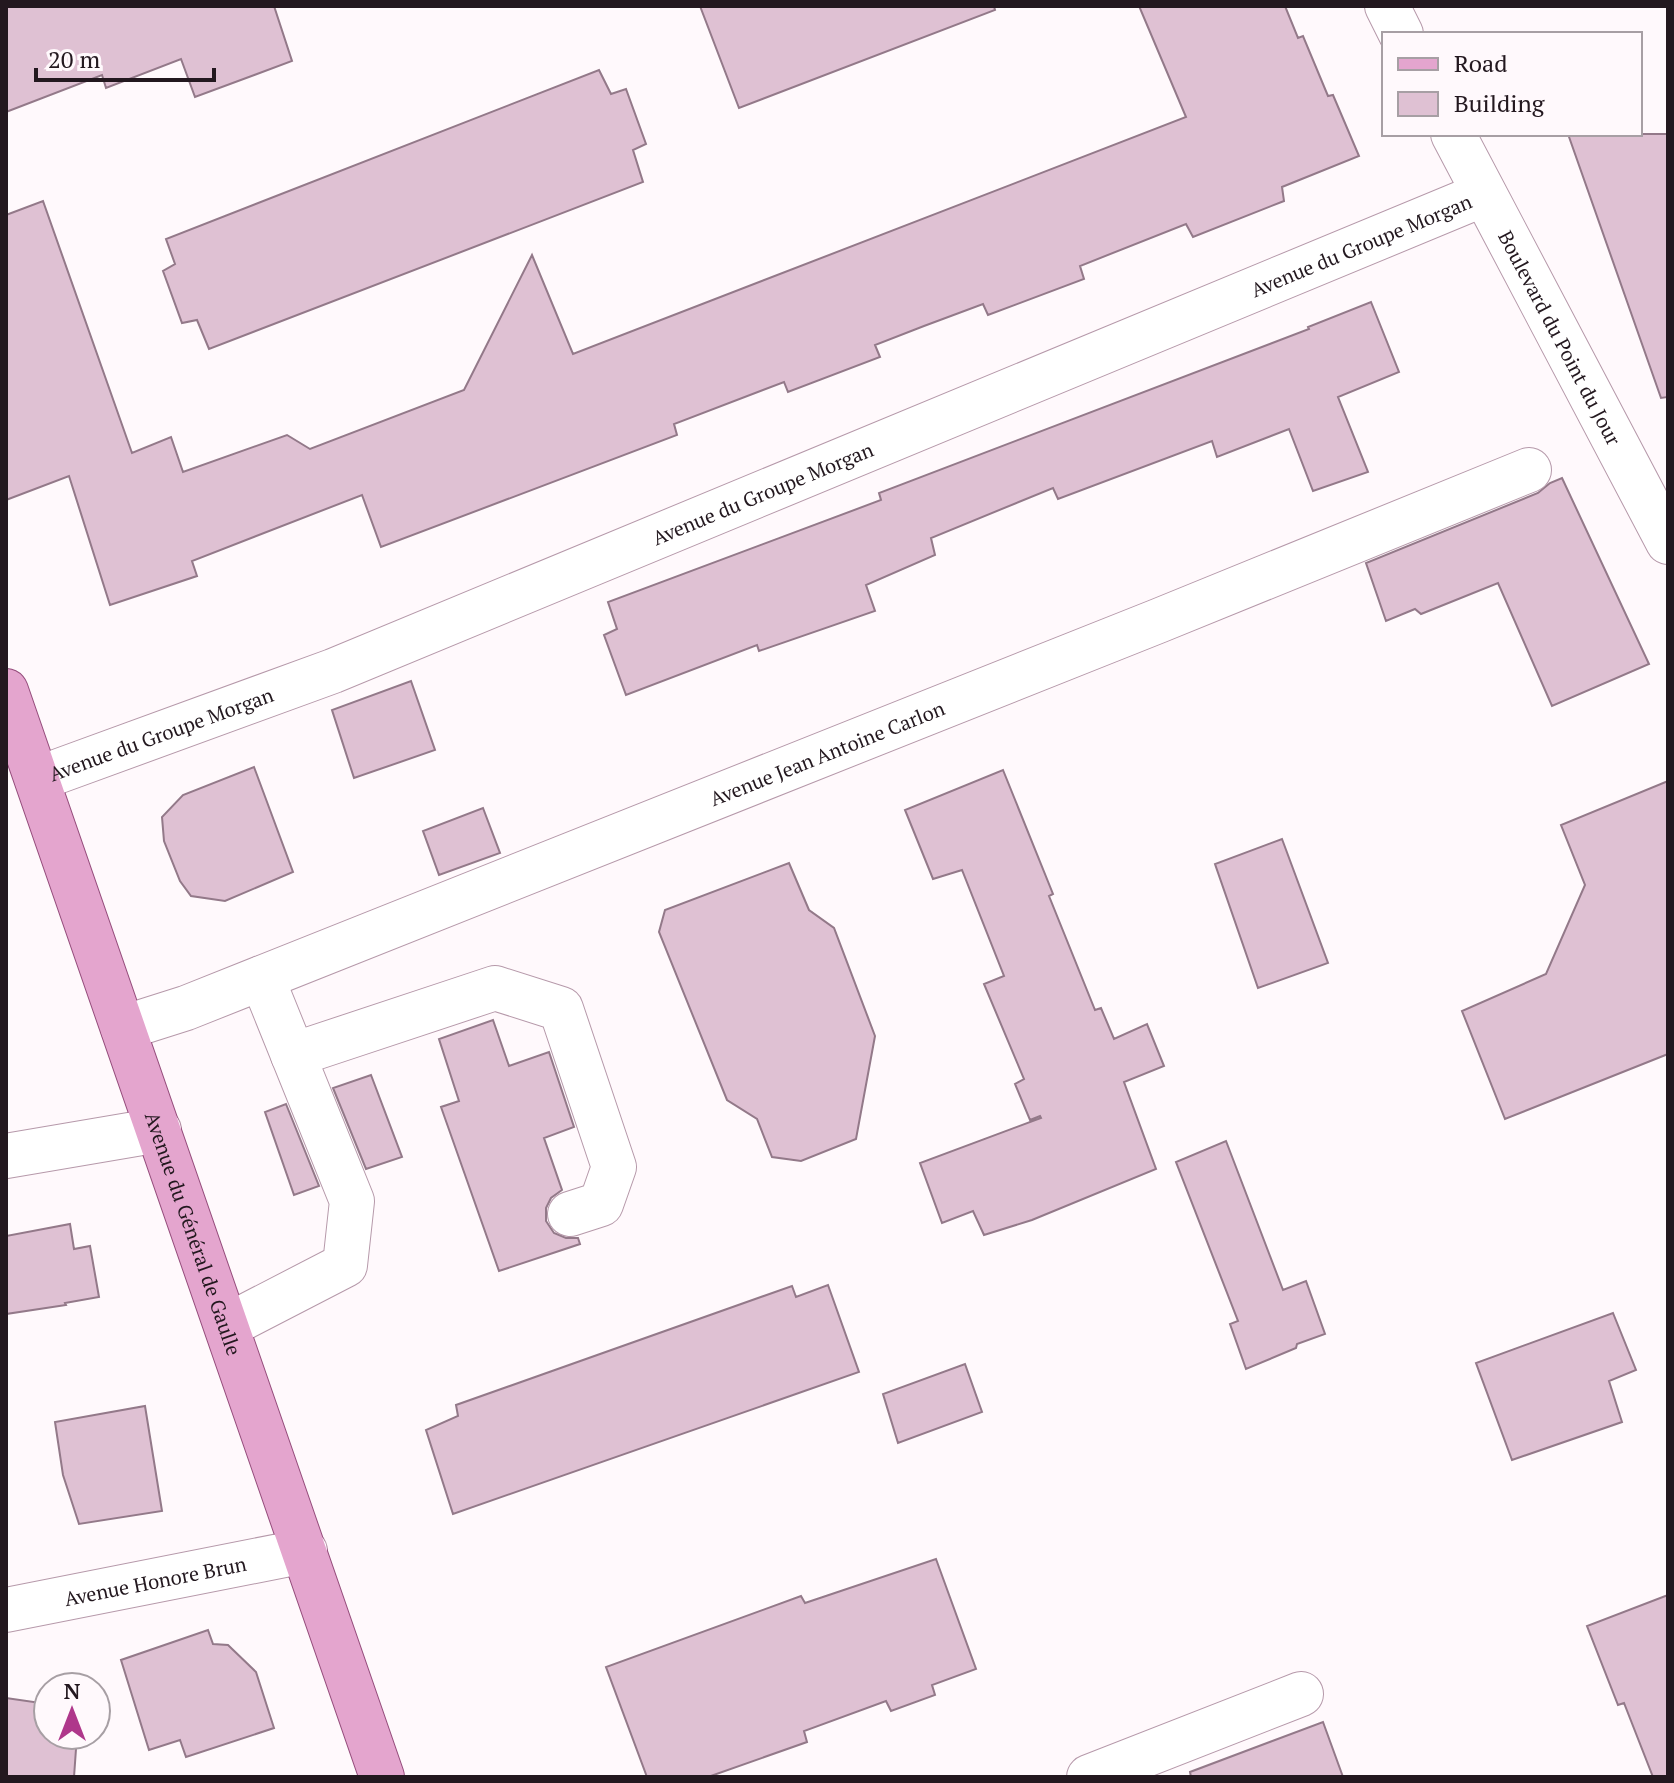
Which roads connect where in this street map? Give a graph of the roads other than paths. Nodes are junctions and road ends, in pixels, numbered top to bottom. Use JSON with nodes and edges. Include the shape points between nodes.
{"nodes":[{"id":1,"x":1387,"y":6,"type":"edge"},
{"id":2,"x":1400,"y":32,"type":"edge"},
{"id":3,"x":1454,"y":136,"type":"edge"},
{"id":4,"x":1484,"y":194,"type":"junction"},
{"id":5,"x":1529,"y":470,"type":"dead end"},
{"id":6,"x":1668,"y":542,"type":"edge"},
{"id":7,"x":6,"y":691,"type":"edge"},
{"id":8,"x":37,"y":779,"type":"junction"},
{"id":9,"x":262,"y":978,"type":"junction"},
{"id":10,"x":123,"y":1028,"type":"junction"},
{"id":11,"x":293,"y":1055,"type":"junction"},
{"id":12,"x":159,"y":1130,"type":"junction"},
{"id":13,"x":6,"y":1156,"type":"edge"},
{"id":14,"x":570,"y":1214,"type":"dead end"},
{"id":15,"x":227,"y":1326,"type":"junction"},
{"id":16,"x":305,"y":1551,"type":"junction"},
{"id":17,"x":6,"y":1610,"type":"edge"},
{"id":18,"x":1301,"y":1694,"type":"dead end"},
{"id":19,"x":382,"y":1777,"type":"edge"},
{"id":20,"x":1089,"y":1777,"type":"edge"}],
"edges":[{"from":1,"to":2,"type":"street"},
{"from":3,"to":4,"type":"street","name":"Boulevard du Point du Jour"},
{"from":4,"to":6,"type":"street","name":"Boulevard du Point du Jour"},
{"from":4,"to":8,"type":"street","name":"Avenue du Groupe Morgan","via":[[333,671]]},
{"from":5,"to":9,"type":"street","name":"Avenue Jean Antoine Carlon"},
{"from":7,"to":8,"type":"main road","name":"Avenue du Général de Gaulle"},
{"from":8,"to":10,"type":"main road","name":"Avenue du Général de Gaulle"},
{"from":9,"to":10,"type":"street","name":"Avenue Jean Antoine Carlon"},
{"from":9,"to":11,"type":"street"},
{"from":10,"to":12,"type":"main road","name":"Avenue du Général de Gaulle"},
{"from":11,"to":14,"type":"street","via":[[495,988],[561,1009],[614,1167],[601,1204]]},
{"from":11,"to":15,"type":"street","via":[[352,1201],[345,1265]]},
{"from":12,"to":13,"type":"street"},
{"from":12,"to":15,"type":"main road","name":"Avenue du Général de Gaulle"},
{"from":15,"to":16,"type":"main road","name":"Avenue du Général de Gaulle"},
{"from":16,"to":17,"type":"street","name":"Avenue Honore Brun"},
{"from":16,"to":19,"type":"main road","name":"Avenue du Général de Gaulle"},
{"from":18,"to":20,"type":"street"}]}
